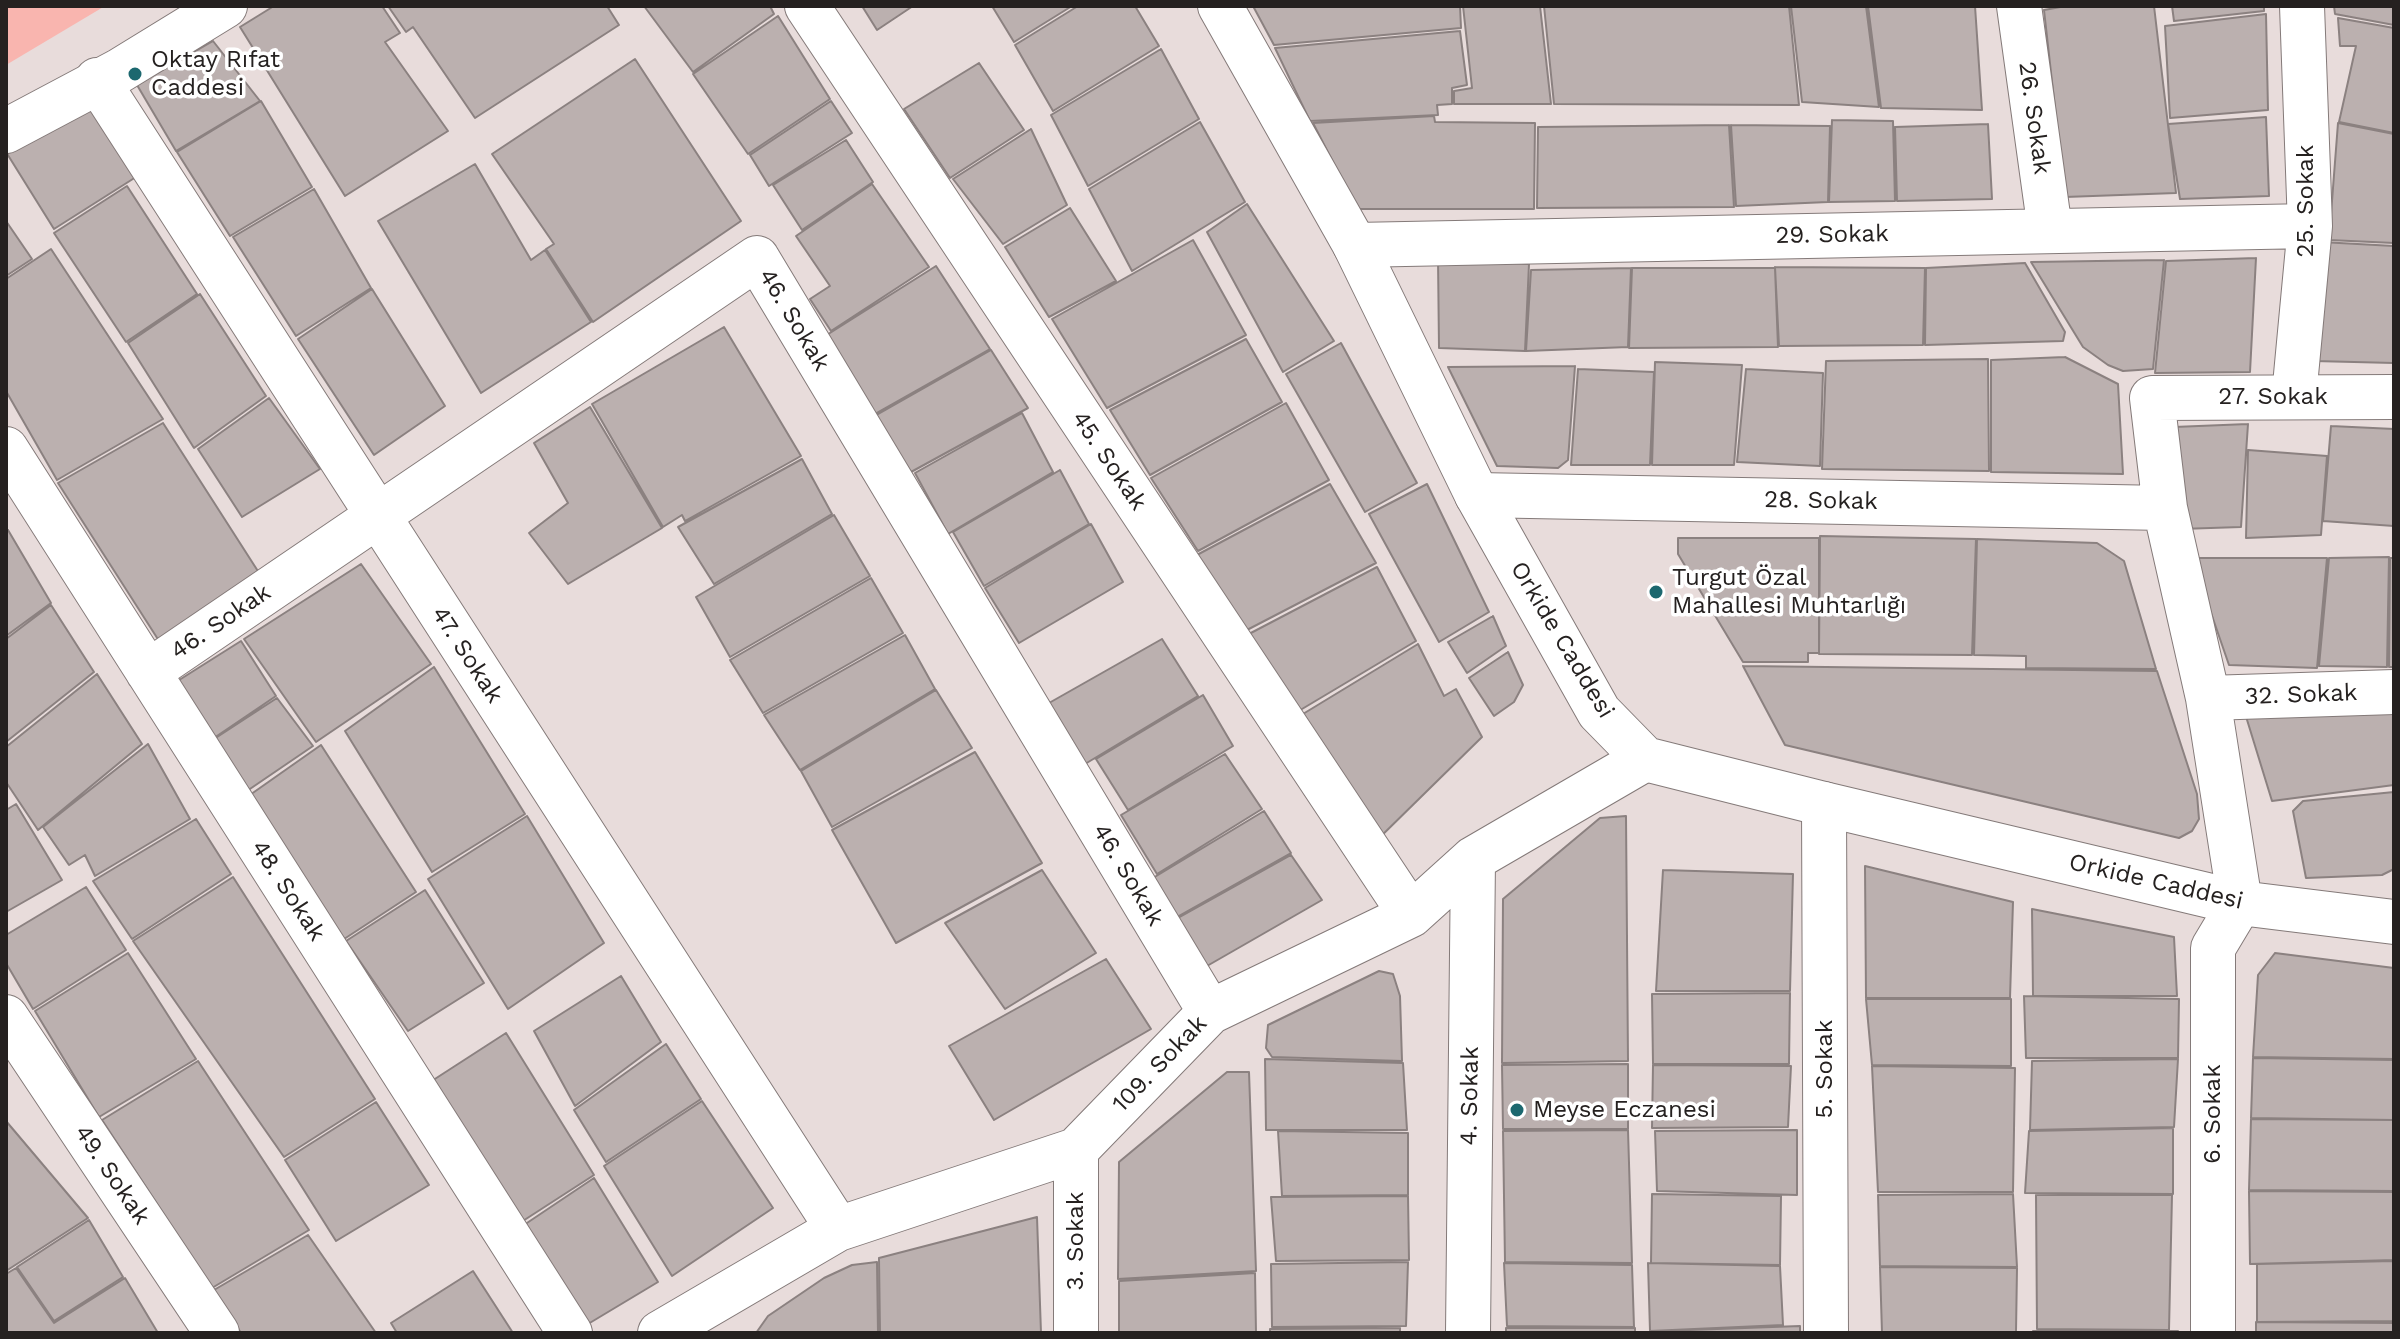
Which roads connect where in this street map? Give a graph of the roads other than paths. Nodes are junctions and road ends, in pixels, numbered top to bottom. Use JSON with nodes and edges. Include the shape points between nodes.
{"nodes":[{"id":1,"x":225,"y":6,"type":"edge"},
{"id":2,"x":807,"y":6,"type":"edge"},
{"id":3,"x":1220,"y":6,"type":"edge"},
{"id":4,"x":2019,"y":6,"type":"edge"},
{"id":5,"x":2302,"y":6,"type":"edge"},
{"id":6,"x":97,"y":80,"type":"junction"},
{"id":7,"x":6,"y":131,"type":"edge"},
{"id":8,"x":2310,"y":226,"type":"junction"},
{"id":9,"x":2050,"y":230,"type":"junction"},
{"id":10,"x":1355,"y":245,"type":"junction"},
{"id":11,"x":2294,"y":396,"type":"junction"},
{"id":12,"x":2394,"y":397,"type":"edge"},
{"id":13,"x":6,"y":449,"type":"edge"},
{"id":14,"x":1477,"y":495,"type":"junction"},
{"id":15,"x":2165,"y":508,"type":"junction"},
{"id":16,"x":377,"y":515,"type":"junction"},
{"id":17,"x":148,"y":672,"type":"junction"},
{"id":18,"x":2394,"y":692,"type":"edge"},
{"id":19,"x":2208,"y":698,"type":"junction"},
{"id":20,"x":1645,"y":759,"type":"junction"},
{"id":21,"x":1824,"y":804,"type":"junction"},
{"id":22,"x":1473,"y":859,"type":"junction"},
{"id":23,"x":2240,"y":903,"type":"junction"},
{"id":24,"x":1411,"y":915,"type":"junction"},
{"id":25,"x":2394,"y":922,"type":"edge"},
{"id":26,"x":1210,"y":1012,"type":"junction"},
{"id":27,"x":6,"y":1017,"type":"edge"},
{"id":28,"x":1076,"y":1150,"type":"junction"},
{"id":29,"x":838,"y":1229,"type":"junction"},
{"id":30,"x":705,"y":1320,"type":"edge"},
{"id":31,"x":217,"y":1333,"type":"edge"},
{"id":32,"x":570,"y":1333,"type":"edge"},
{"id":33,"x":660,"y":1333,"type":"edge"},
{"id":34,"x":1076,"y":1333,"type":"edge"},
{"id":35,"x":1468,"y":1333,"type":"edge"},
{"id":36,"x":1826,"y":1333,"type":"edge"},
{"id":37,"x":2213,"y":1333,"type":"edge"}],
"edges":[{"from":1,"to":6,"type":"street"},
{"from":2,"to":24,"type":"street","name":"45. Sokak"},
{"from":3,"to":10,"type":"street","name":"Orkide Caddesi"},
{"from":4,"to":9,"type":"street","name":"26. Sokak"},
{"from":5,"to":8,"type":"street","name":"25. Sokak"},
{"from":6,"to":7,"type":"street"},
{"from":6,"to":16,"type":"street","name":"47. Sokak"},
{"from":8,"to":9,"type":"street","name":"29. Sokak"},
{"from":8,"to":11,"type":"street","name":"25. Sokak"},
{"from":9,"to":10,"type":"street","name":"29. Sokak"},
{"from":10,"to":14,"type":"street","name":"Orkide Caddesi"},
{"from":11,"to":12,"type":"street","name":"27. Sokak"},
{"from":11,"to":15,"type":"street","name":"27. Sokak","via":[[2152,398]]},
{"from":13,"to":17,"type":"street","name":"48. Sokak"},
{"from":14,"to":15,"type":"street","name":"28. Sokak"},
{"from":14,"to":20,"type":"street","name":"Orkide Caddesi","via":[[1599,712]]},
{"from":15,"to":19,"type":"street"},
{"from":16,"to":17,"type":"street","name":"46. Sokak"},
{"from":16,"to":26,"type":"street","name":"46. Sokak","via":[[757,258]]},
{"from":16,"to":29,"type":"street","name":"47. Sokak"},
{"from":17,"to":32,"type":"street","name":"48. Sokak"},
{"from":18,"to":19,"type":"street","name":"32. Sokak"},
{"from":19,"to":23,"type":"street"},
{"from":20,"to":21,"type":"street","name":"Orkide Caddesi"},
{"from":20,"to":22,"type":"street","name":"109. Sokak"},
{"from":21,"to":23,"type":"street","name":"Orkide Caddesi"},
{"from":21,"to":36,"type":"street","name":"5. Sokak"},
{"from":22,"to":24,"type":"street","name":"109. Sokak"},
{"from":22,"to":35,"type":"street","name":"4. Sokak"},
{"from":23,"to":25,"type":"street","name":"Orkide Caddesi"},
{"from":23,"to":37,"type":"street","name":"6. Sokak","via":[[2213,948]]},
{"from":24,"to":26,"type":"street","name":"109. Sokak"},
{"from":26,"to":28,"type":"street","name":"109. Sokak"},
{"from":27,"to":31,"type":"street","name":"49. Sokak"},
{"from":28,"to":29,"type":"street","name":"109. Sokak"},
{"from":28,"to":34,"type":"street","name":"3. Sokak"},
{"from":29,"to":30,"type":"street","name":"109. Sokak"},
{"from":30,"to":33,"type":"street","name":"109. Sokak"}]}
